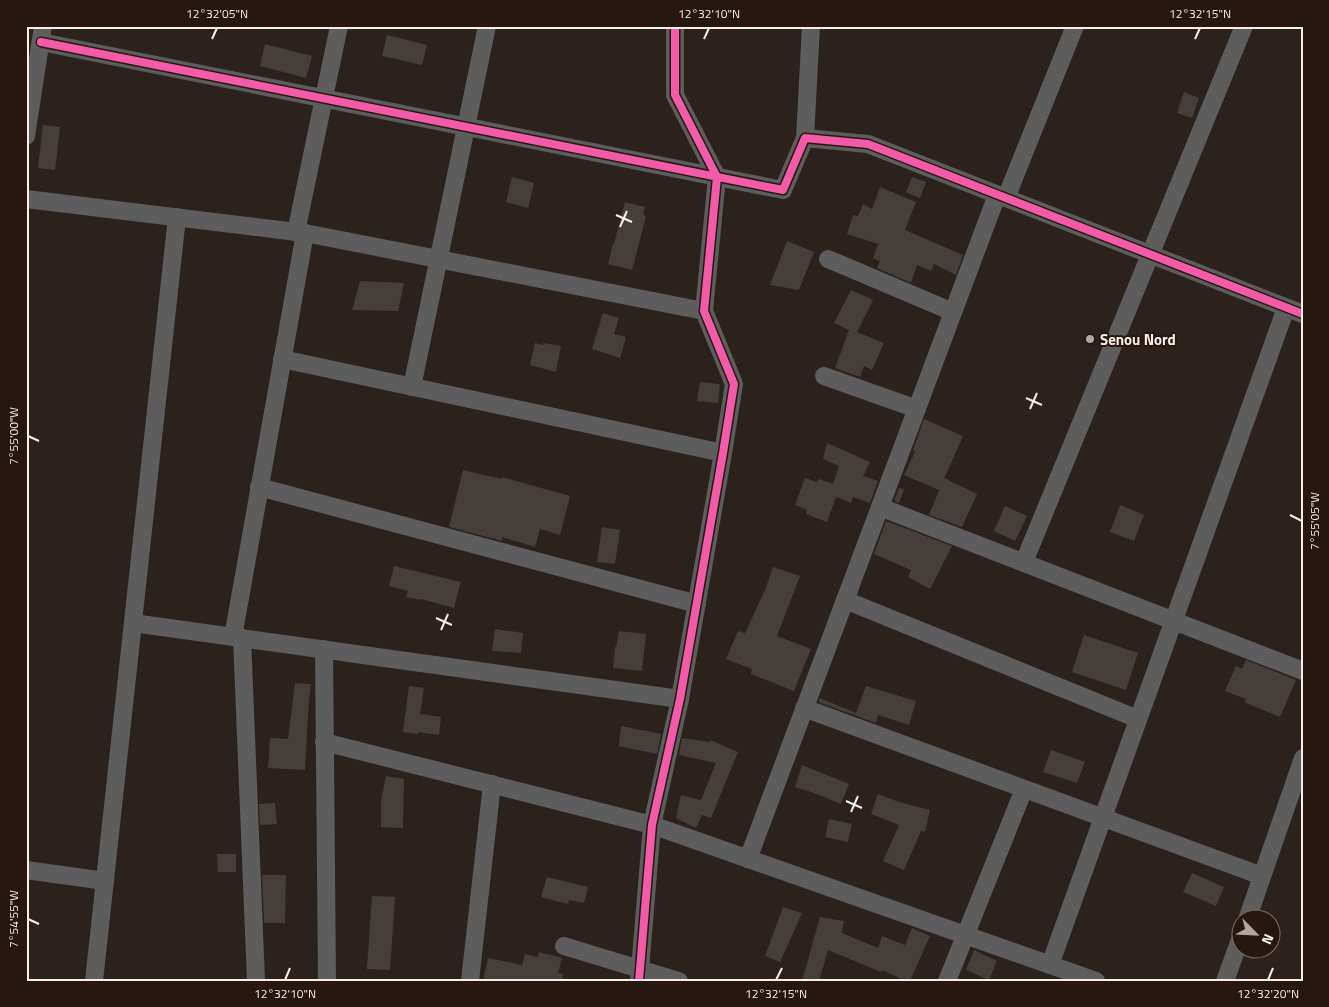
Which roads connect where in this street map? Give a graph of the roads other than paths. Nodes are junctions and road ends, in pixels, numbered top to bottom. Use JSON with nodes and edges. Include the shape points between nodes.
{"nodes":[{"id":1,"x":338,"y":26,"type":"edge"},
{"id":2,"x":486,"y":26,"type":"edge"},
{"id":3,"x":675,"y":26,"type":"edge"},
{"id":4,"x":810,"y":26,"type":"edge"},
{"id":5,"x":1076,"y":26,"type":"edge"},
{"id":6,"x":1244,"y":26,"type":"edge"},
{"id":7,"x":42,"y":34,"type":"edge"},
{"id":8,"x":323,"y":98,"type":"junction"},
{"id":9,"x":466,"y":127,"type":"junction"},
{"id":10,"x":26,"y":136,"type":"edge"},
{"id":11,"x":805,"y":138,"type":"junction"},
{"id":12,"x":717,"y":177,"type":"junction"},
{"id":13,"x":1001,"y":197,"type":"junction"},
{"id":14,"x":26,"y":199,"type":"edge"},
{"id":15,"x":177,"y":217,"type":"junction"},
{"id":16,"x":301,"y":232,"type":"junction"},
{"id":17,"x":1150,"y":255,"type":"junction"},
{"id":18,"x":828,"y":258,"type":"dead end"},
{"id":19,"x":439,"y":259,"type":"junction"},
{"id":20,"x":704,"y":311,"type":"junction"},
{"id":21,"x":1298,"y":311,"type":"edge"},
{"id":22,"x":953,"y":312,"type":"junction"},
{"id":23,"x":282,"y":359,"type":"junction"},
{"id":24,"x":824,"y":376,"type":"dead end"},
{"id":25,"x":412,"y":387,"type":"junction"},
{"id":26,"x":917,"y":409,"type":"junction"},
{"id":27,"x":723,"y":453,"type":"junction"},
{"id":28,"x":259,"y":487,"type":"junction"},
{"id":29,"x":880,"y":506,"type":"junction"},
{"id":30,"x":1024,"y":562,"type":"junction"},
{"id":31,"x":845,"y":600,"type":"junction"},
{"id":32,"x":697,"y":604,"type":"junction"},
{"id":33,"x":1174,"y":621,"type":"junction"},
{"id":34,"x":133,"y":623,"type":"junction"},
{"id":35,"x":237,"y":637,"type":"junction"},
{"id":36,"x":324,"y":649,"type":"junction"},
{"id":37,"x":1303,"y":671,"type":"edge"},
{"id":38,"x":680,"y":698,"type":"junction"},
{"id":39,"x":804,"y":708,"type":"junction"},
{"id":40,"x":1138,"y":720,"type":"junction"},
{"id":41,"x":324,"y":742,"type":"junction"},
{"id":42,"x":1303,"y":758,"type":"edge"},
{"id":43,"x":492,"y":784,"type":"junction"},
{"id":44,"x":1024,"y":788,"type":"junction"},
{"id":45,"x":1103,"y":818,"type":"junction"},
{"id":46,"x":652,"y":825,"type":"junction"},
{"id":47,"x":748,"y":859,"type":"junction"},
{"id":48,"x":26,"y":870,"type":"edge"},
{"id":49,"x":1262,"y":876,"type":"junction"},
{"id":50,"x":105,"y":881,"type":"junction"},
{"id":51,"x":1250,"y":910,"type":"edge"},
{"id":52,"x":966,"y":935,"type":"junction"},
{"id":53,"x":564,"y":946,"type":"dead end"},
{"id":54,"x":1233,"y":960,"type":"edge"},
{"id":55,"x":1050,"y":965,"type":"junction"},
{"id":56,"x":639,"y":975,"type":"edge"},
{"id":57,"x":1084,"y":979,"type":"edge"},
{"id":58,"x":94,"y":981,"type":"edge"},
{"id":59,"x":256,"y":981,"type":"edge"},
{"id":60,"x":327,"y":981,"type":"edge"},
{"id":61,"x":470,"y":981,"type":"edge"},
{"id":62,"x":679,"y":981,"type":"edge"},
{"id":63,"x":947,"y":981,"type":"edge"},
{"id":64,"x":1225,"y":981,"type":"edge"}],
"edges":[{"from":1,"to":8,"type":"street"},
{"from":2,"to":9,"type":"street"},
{"from":3,"to":12,"type":"street","via":[[675,95]]},
{"from":4,"to":11,"type":"street"},
{"from":5,"to":13,"type":"street"},
{"from":6,"to":17,"type":"street"},
{"from":7,"to":8,"type":"street"},
{"from":7,"to":10,"type":"street"},
{"from":8,"to":9,"type":"street"},
{"from":8,"to":16,"type":"street"},
{"from":9,"to":12,"type":"street"},
{"from":9,"to":19,"type":"street"},
{"from":11,"to":12,"type":"street","via":[[783,190]]},
{"from":11,"to":13,"type":"street","via":[[868,144]]},
{"from":12,"to":20,"type":"street"},
{"from":13,"to":17,"type":"street"},
{"from":13,"to":22,"type":"street"},
{"from":14,"to":15,"type":"street"},
{"from":15,"to":16,"type":"street"},
{"from":15,"to":34,"type":"street"},
{"from":16,"to":19,"type":"street"},
{"from":16,"to":23,"type":"street"},
{"from":17,"to":21,"type":"street"},
{"from":17,"to":30,"type":"street"},
{"from":18,"to":22,"type":"street"},
{"from":19,"to":20,"type":"street"},
{"from":19,"to":25,"type":"street"},
{"from":20,"to":27,"type":"street","via":[[734,384]]},
{"from":21,"to":33,"type":"street"},
{"from":22,"to":26,"type":"street"},
{"from":23,"to":25,"type":"street"},
{"from":23,"to":28,"type":"street"},
{"from":24,"to":26,"type":"street"},
{"from":25,"to":27,"type":"street"},
{"from":26,"to":29,"type":"street"},
{"from":27,"to":32,"type":"street"},
{"from":28,"to":32,"type":"street"},
{"from":28,"to":35,"type":"street"},
{"from":29,"to":30,"type":"street"},
{"from":29,"to":31,"type":"street"},
{"from":30,"to":33,"type":"street"},
{"from":31,"to":39,"type":"street"},
{"from":31,"to":40,"type":"street"},
{"from":32,"to":38,"type":"street"},
{"from":33,"to":37,"type":"street"},
{"from":33,"to":40,"type":"street"},
{"from":34,"to":35,"type":"street"},
{"from":34,"to":50,"type":"street"},
{"from":35,"to":36,"type":"street"},
{"from":35,"to":59,"type":"street"},
{"from":36,"to":38,"type":"street"},
{"from":36,"to":41,"type":"street"},
{"from":38,"to":46,"type":"street"},
{"from":39,"to":44,"type":"street"},
{"from":39,"to":47,"type":"street"},
{"from":40,"to":45,"type":"street"},
{"from":41,"to":43,"type":"street"},
{"from":41,"to":60,"type":"street"},
{"from":42,"to":49,"type":"street"},
{"from":43,"to":46,"type":"street"},
{"from":43,"to":61,"type":"street"},
{"from":44,"to":45,"type":"street"},
{"from":44,"to":52,"type":"street"},
{"from":45,"to":49,"type":"street"},
{"from":45,"to":55,"type":"street"},
{"from":46,"to":47,"type":"street"},
{"from":46,"to":56,"type":"street"},
{"from":47,"to":52,"type":"street"},
{"from":48,"to":50,"type":"street"},
{"from":49,"to":51,"type":"street"},
{"from":50,"to":58,"type":"street"},
{"from":52,"to":55,"type":"street"},
{"from":52,"to":63,"type":"street"},
{"from":53,"to":56,"type":"street"},
{"from":54,"to":64,"type":"street"},
{"from":55,"to":57,"type":"street"},
{"from":56,"to":62,"type":"street"}]}
